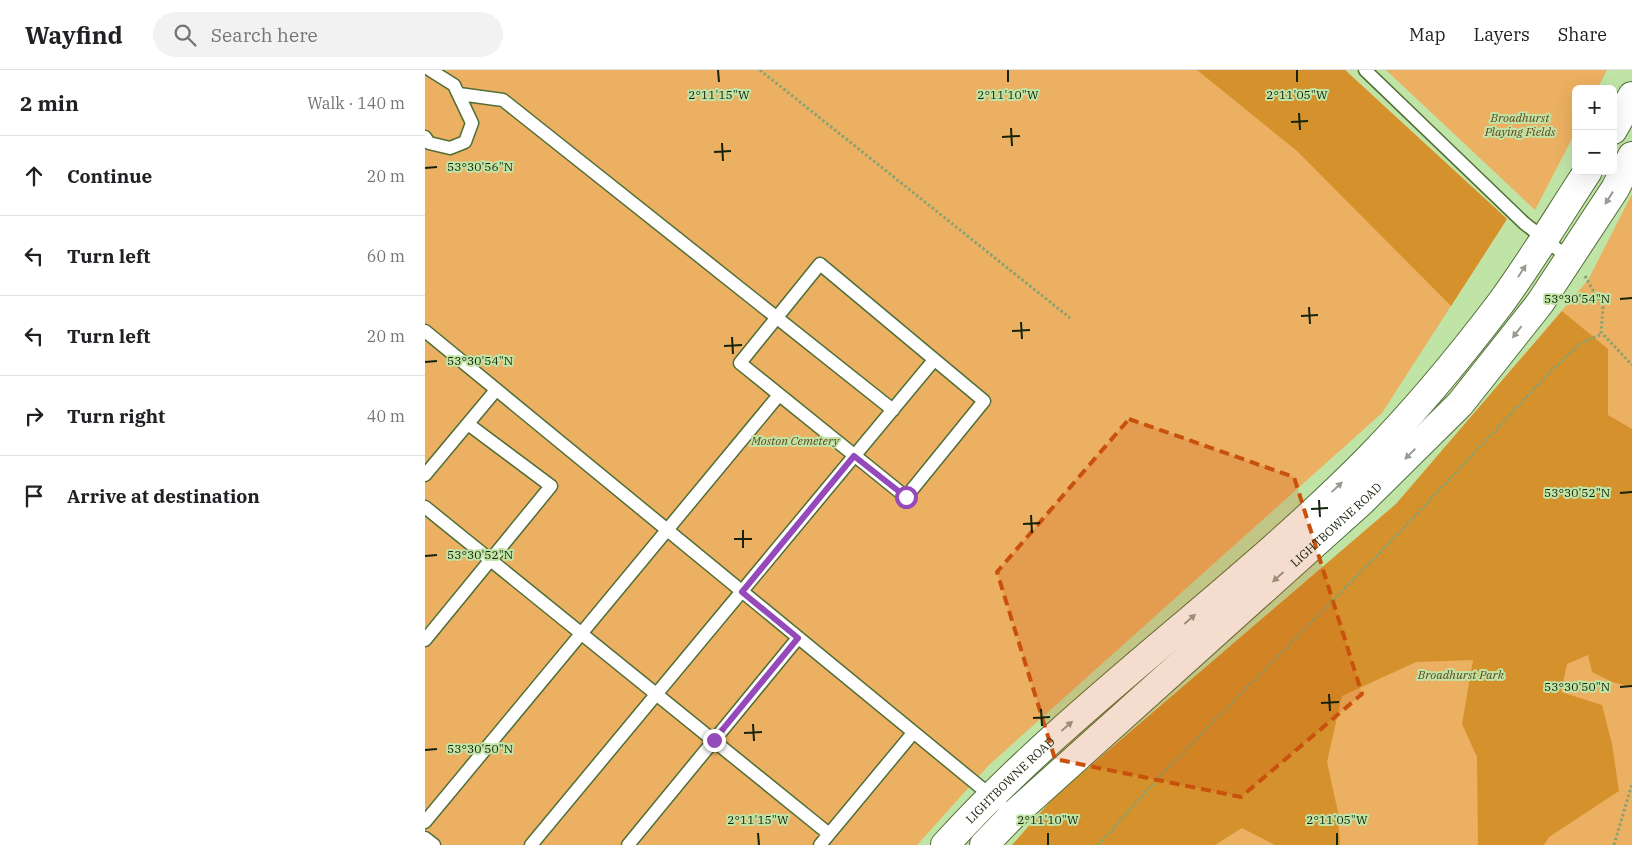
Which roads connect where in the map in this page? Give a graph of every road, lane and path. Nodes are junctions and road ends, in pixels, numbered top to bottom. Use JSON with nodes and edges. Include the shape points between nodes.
{"nodes":[{"id":1,"x":430,"y":70,"type":"edge"},
{"id":2,"x":760,"y":70,"type":"edge"},
{"id":3,"x":1365,"y":70,"type":"edge"},
{"id":4,"x":459,"y":94,"type":"junction"},
{"id":5,"x":1632,"y":96,"type":"edge"},
{"id":6,"x":1617,"y":123,"type":"edge"},
{"id":7,"x":425,"y":137,"type":"edge"},
{"id":8,"x":1632,"y":156,"type":"edge"},
{"id":9,"x":1585,"y":175,"type":"edge"},
{"id":10,"x":1543,"y":239,"type":"junction"},
{"id":11,"x":1570,"y":259,"type":"junction"},
{"id":12,"x":777,"y":318,"type":"junction"},
{"id":13,"x":1069,"y":318,"type":"dead end"},
{"id":14,"x":425,"y":332,"type":"edge"},
{"id":15,"x":1602,"y":334,"type":"junction"},
{"id":16,"x":935,"y":360,"type":"junction"},
{"id":17,"x":1632,"y":365,"type":"edge"},
{"id":18,"x":1449,"y":368,"type":"junction"},
{"id":19,"x":496,"y":390,"type":"junction"},
{"id":20,"x":1471,"y":390,"type":"junction"},
{"id":21,"x":779,"y":396,"type":"junction"},
{"id":22,"x":893,"y":410,"type":"junction"},
{"id":23,"x":468,"y":424,"type":"junction"},
{"id":24,"x":854,"y":456,"type":"junction"},
{"id":25,"x":425,"y":475,"type":"edge"},
{"id":26,"x":425,"y":507,"type":"edge"},
{"id":27,"x":668,"y":531,"type":"junction"},
{"id":28,"x":491,"y":560,"type":"junction"},
{"id":29,"x":742,"y":592,"type":"junction"},
{"id":30,"x":582,"y":634,"type":"junction"},
{"id":31,"x":798,"y":638,"type":"junction"},
{"id":32,"x":425,"y":640,"type":"edge"},
{"id":33,"x":657,"y":694,"type":"junction"},
{"id":34,"x":913,"y":733,"type":"junction"},
{"id":35,"x":714,"y":740,"type":"junction"},
{"id":36,"x":1632,"y":784,"type":"edge"},
{"id":37,"x":990,"y":795,"type":"junction"},
{"id":38,"x":1012,"y":816,"type":"junction"},
{"id":39,"x":425,"y":822,"type":"edge"},
{"id":40,"x":829,"y":834,"type":"junction"},
{"id":41,"x":425,"y":838,"type":"edge"},
{"id":42,"x":434,"y":845,"type":"edge"},
{"id":43,"x":531,"y":845,"type":"edge"},
{"id":44,"x":628,"y":845,"type":"edge"},
{"id":45,"x":820,"y":845,"type":"edge"},
{"id":46,"x":945,"y":845,"type":"edge"},
{"id":47,"x":984,"y":845,"type":"edge"},
{"id":48,"x":1098,"y":845,"type":"edge"},
{"id":49,"x":1614,"y":845,"type":"edge"}],
"edges":[{"from":1,"to":4,"type":"lane","via":[[454,85]]},
{"from":2,"to":13,"type":"path"},
{"from":3,"to":10,"type":"lane"},
{"from":4,"to":7,"type":"lane","via":[[472,123],[465,142],[450,148],[429,144]]},
{"from":4,"to":12,"type":"lane","via":[[503,100]]},
{"from":5,"to":6,"type":"main road"},
{"from":8,"to":11,"type":"main road","name":"LIGHTBOWNE ROAD","one_way":true},
{"from":9,"to":10,"type":"main road","name":"LIGHTBOWNE ROAD"},
{"from":10,"to":11,"type":"lane"},
{"from":18,"to":10,"type":"main road","name":"LIGHTBOWNE ROAD","one_way":true,"via":[[1501,303]]},
{"from":11,"to":15,"type":"path","via":[[1588,280],[1603,308]]},
{"from":11,"to":20,"type":"main road","name":"LIGHTBOWNE ROAD","one_way":true,"via":[[1540,303]]},
{"from":12,"to":16,"type":"lane","via":[[820,264]]},
{"from":12,"to":21,"type":"lane","via":[[741,363]]},
{"from":12,"to":22,"type":"lane"},
{"from":14,"to":19,"type":"lane"},
{"from":15,"to":17,"type":"path"},
{"from":15,"to":48,"type":"path","via":[[1581,343],[1549,372],[1400,532],[1161,775]]},
{"from":16,"to":22,"type":"lane"},
{"from":16,"to":24,"type":"lane","via":[[984,401],[906,497]]},
{"from":18,"to":20,"type":"lane"},
{"from":37,"to":18,"type":"main road","name":"LIGHTBOWNE ROAD","one_way":true,"via":[[1283,538],[1369,458]]},
{"from":19,"to":23,"type":"lane"},
{"from":19,"to":27,"type":"lane"},
{"from":20,"to":38,"type":"main road","name":"LIGHTBOWNE ROAD","one_way":true,"via":[[1362,502]]},
{"from":21,"to":24,"type":"lane"},
{"from":21,"to":27,"type":"lane"},
{"from":22,"to":24,"type":"lane"},
{"from":23,"to":25,"type":"lane"},
{"from":23,"to":28,"type":"lane","via":[[551,486]]},
{"from":24,"to":29,"type":"lane"},
{"from":26,"to":28,"type":"lane"},
{"from":27,"to":29,"type":"lane"},
{"from":27,"to":30,"type":"lane"},
{"from":28,"to":30,"type":"lane"},
{"from":28,"to":32,"type":"lane"},
{"from":29,"to":31,"type":"lane"},
{"from":29,"to":33,"type":"lane"},
{"from":30,"to":33,"type":"lane"},
{"from":30,"to":39,"type":"lane"},
{"from":31,"to":34,"type":"lane"},
{"from":31,"to":35,"type":"lane"},
{"from":33,"to":35,"type":"lane"},
{"from":33,"to":43,"type":"lane"},
{"from":34,"to":37,"type":"lane"},
{"from":34,"to":40,"type":"lane"},
{"from":35,"to":40,"type":"lane"},
{"from":35,"to":44,"type":"lane"},
{"from":36,"to":49,"type":"path"},
{"from":37,"to":38,"type":"lane"},
{"from":37,"to":46,"type":"main road","name":"LIGHTBOWNE ROAD"},
{"from":38,"to":47,"type":"main road","name":"LIGHTBOWNE ROAD"},
{"from":40,"to":45,"type":"lane"},
{"from":41,"to":42,"type":"lane"}]}
